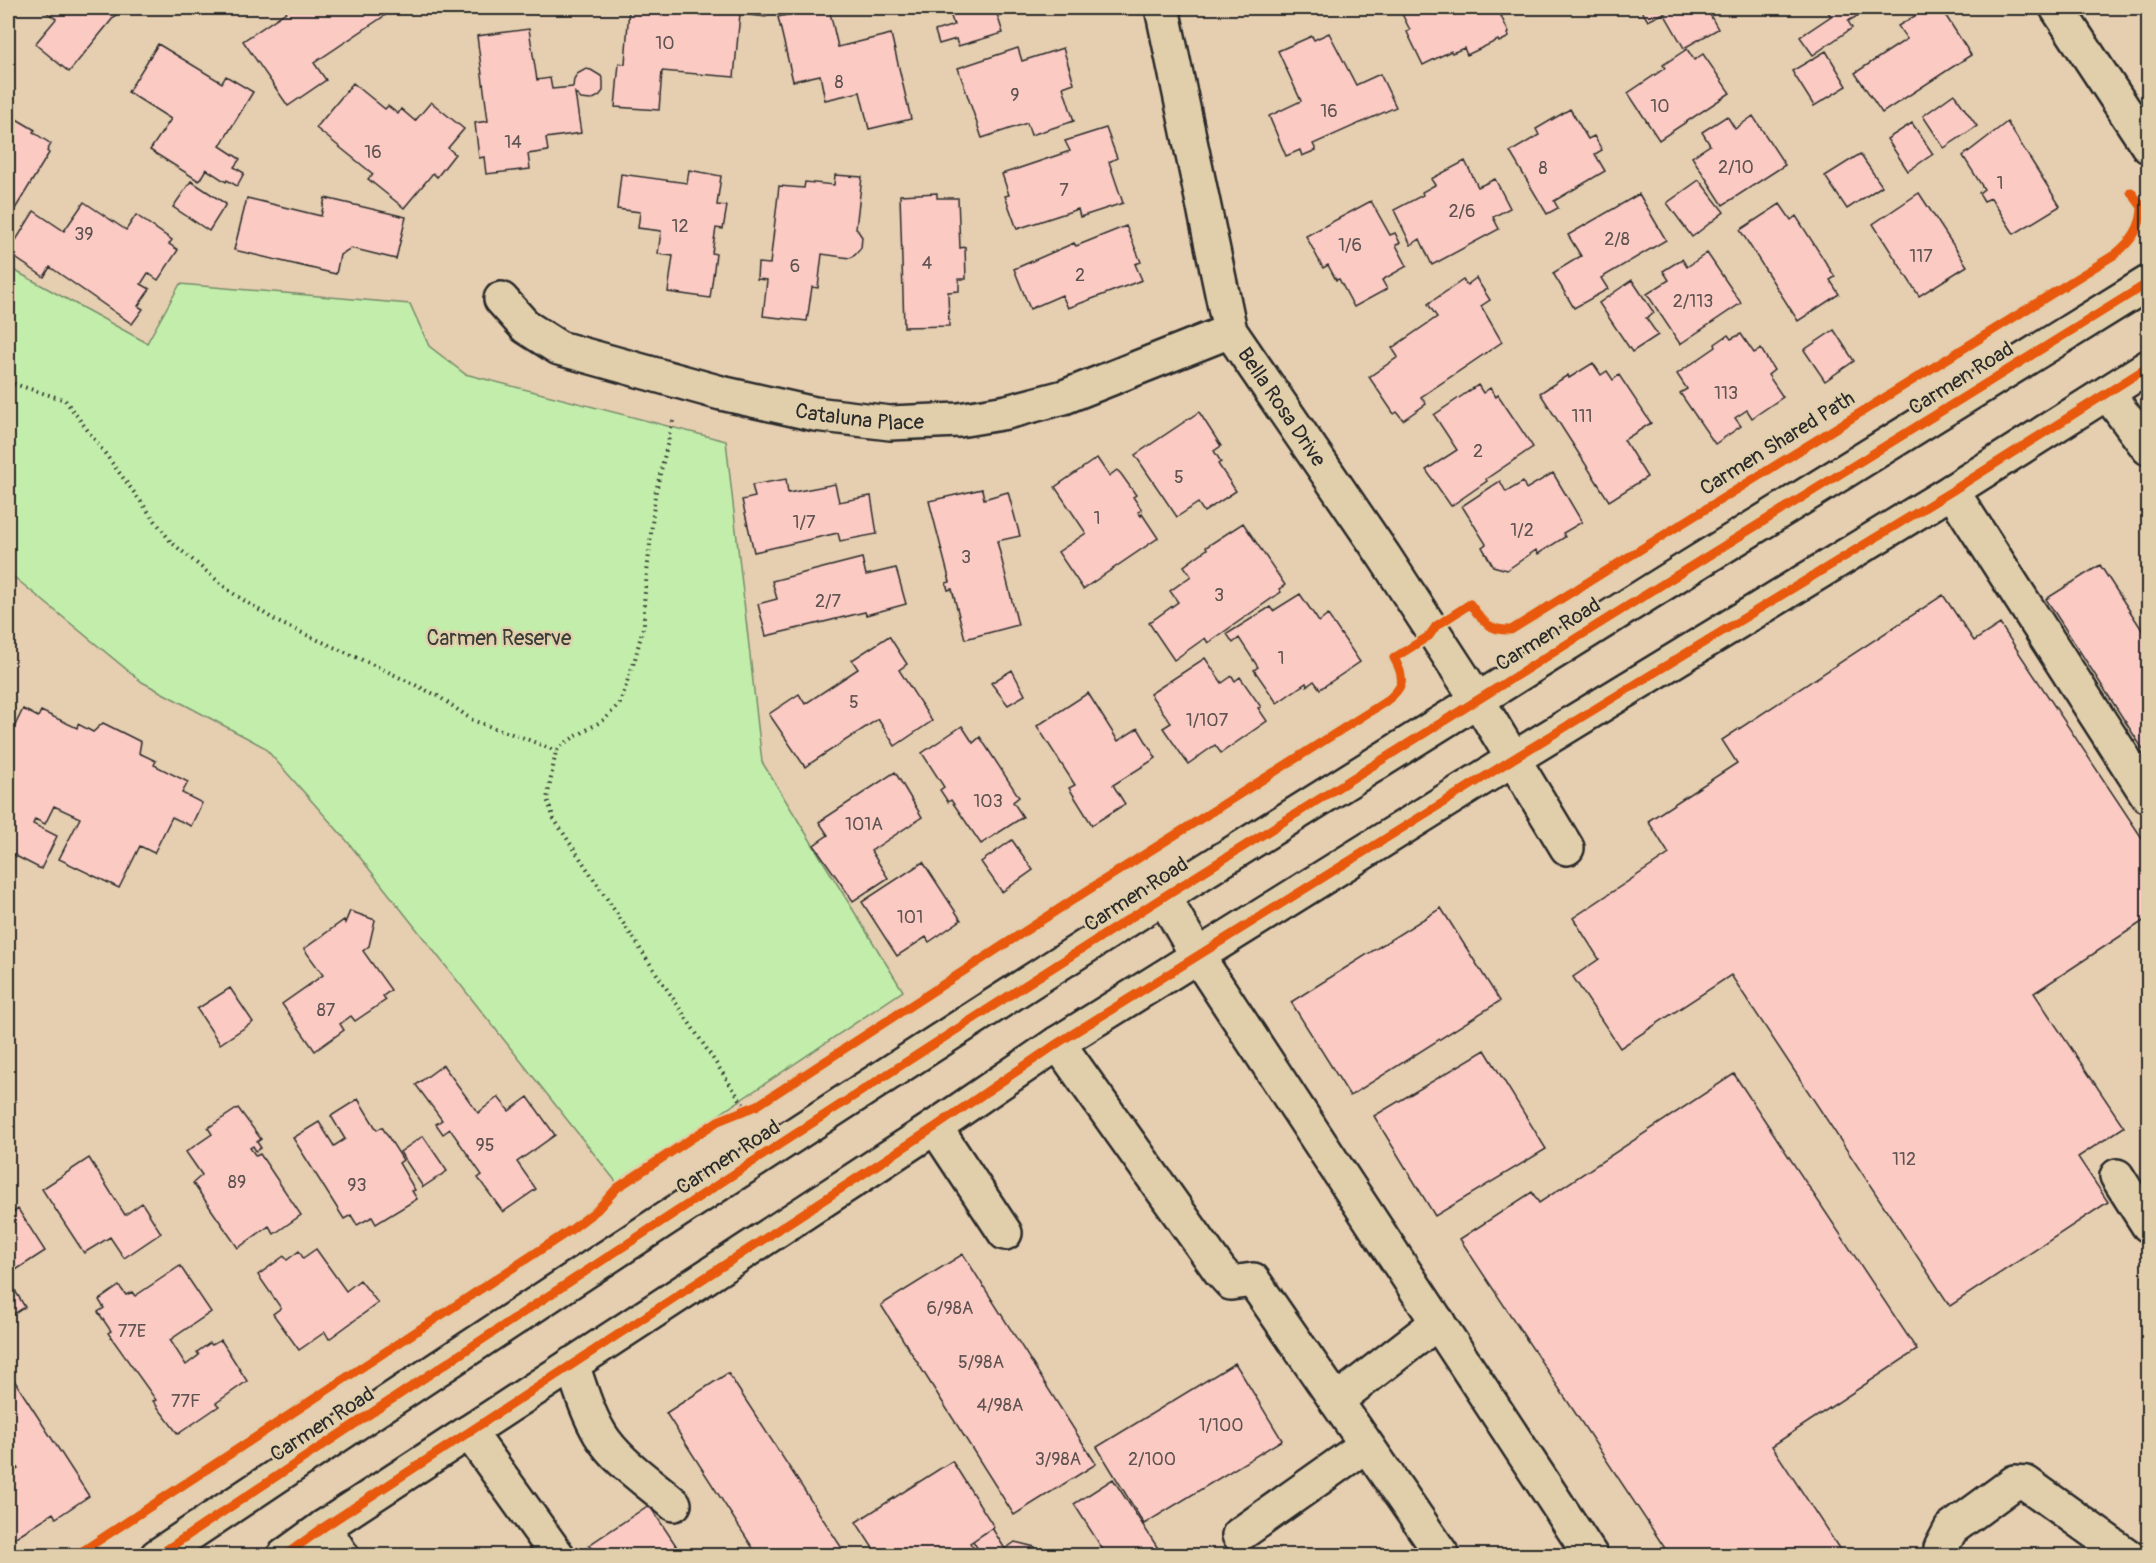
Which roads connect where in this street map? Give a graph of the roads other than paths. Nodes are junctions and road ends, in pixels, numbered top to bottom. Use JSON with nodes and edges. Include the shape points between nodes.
{"nodes":[{"id":1,"x":1162,"y":8,"type":"edge"},
{"id":2,"x":2057,"y":8,"type":"edge"},
{"id":3,"x":2148,"y":146,"type":"edge"},
{"id":4,"x":2148,"y":283,"type":"edge"},
{"id":5,"x":501,"y":298,"type":"dead end"},
{"id":6,"x":1230,"y":331,"type":"junction"},
{"id":7,"x":2148,"y":367,"type":"edge"},
{"id":8,"x":2107,"y":393,"type":"junction"},
{"id":9,"x":2148,"y":448,"type":"edge"},
{"id":10,"x":1952,"y":491,"type":"junction"},
{"id":11,"x":1477,"y":699,"type":"junction"},
{"id":12,"x":1514,"y":759,"type":"junction"},
{"id":13,"x":2148,"y":796,"type":"edge"},
{"id":14,"x":1567,"y":848,"type":"dead end"},
{"id":15,"x":1164,"y":897,"type":"junction"},
{"id":16,"x":1198,"y":957,"type":"junction"},
{"id":17,"x":1058,"y":1043,"type":"junction"},
{"id":18,"x":935,"y":1128,"type":"junction"},
{"id":19,"x":2117,"y":1176,"type":"dead end"},
{"id":20,"x":2148,"y":1225,"type":"edge"},
{"id":21,"x":1005,"y":1233,"type":"dead end"},
{"id":22,"x":1438,"y":1322,"type":"junction"},
{"id":23,"x":572,"y":1364,"type":"junction"},
{"id":24,"x":1336,"y":1401,"type":"junction"},
{"id":25,"x":469,"y":1432,"type":"junction"},
{"id":26,"x":1366,"y":1444,"type":"junction"},
{"id":27,"x":674,"y":1504,"type":"dead end"},
{"id":28,"x":324,"y":1527,"type":"junction"},
{"id":29,"x":1239,"y":1535,"type":"dead end"},
{"id":30,"x":157,"y":1556,"type":"edge"},
{"id":31,"x":284,"y":1556,"type":"edge"},
{"id":32,"x":342,"y":1556,"type":"edge"},
{"id":33,"x":558,"y":1556,"type":"edge"},
{"id":34,"x":1443,"y":1556,"type":"edge"},
{"id":35,"x":1592,"y":1556,"type":"edge"},
{"id":36,"x":1942,"y":1556,"type":"edge"},
{"id":37,"x":2128,"y":1556,"type":"edge"}],
"edges":[{"from":1,"to":6,"type":"main road","name":"Bella Rosa Drive"},
{"from":2,"to":3,"type":"main road"},
{"from":4,"to":11,"type":"main road","name":"Carmen Road"},
{"from":5,"to":6,"type":"main road","name":"Cataluna Place","via":[[526,327],[559,348],[722,393],[841,418],[890,423],[959,420],[1064,397]]},
{"from":6,"to":11,"type":"main road","name":"Bella Rosa Drive"},
{"from":7,"to":8,"type":"main road"},
{"from":8,"to":9,"type":"main road"},
{"from":8,"to":10,"type":"main road"},
{"from":10,"to":12,"type":"main road"},
{"from":10,"to":13,"type":"main road"},
{"from":11,"to":12,"type":"main road","name":"Bella Rosa Drive"},
{"from":11,"to":15,"type":"main road","name":"Carmen Road"},
{"from":12,"to":14,"type":"main road","name":"Bella Rosa Drive"},
{"from":12,"to":16,"type":"main road"},
{"from":15,"to":16,"type":"main road"},
{"from":15,"to":30,"type":"main road","name":"Carmen Road","via":[[670,1216]]},
{"from":16,"to":17,"type":"main road"},
{"from":16,"to":22,"type":"main road"},
{"from":17,"to":18,"type":"main road"},
{"from":17,"to":24,"type":"main road","via":[[1220,1271],[1231,1283],[1253,1280]]},
{"from":18,"to":21,"type":"main road"},
{"from":18,"to":23,"type":"main road"},
{"from":19,"to":20,"type":"main road"},
{"from":22,"to":24,"type":"main road"},
{"from":22,"to":35,"type":"main road"},
{"from":23,"to":25,"type":"main road"},
{"from":23,"to":27,"type":"main road","via":[[601,1436],[623,1461]]},
{"from":24,"to":26,"type":"main road"},
{"from":25,"to":28,"type":"main road"},
{"from":25,"to":33,"type":"main road"},
{"from":26,"to":29,"type":"main road"},
{"from":26,"to":34,"type":"main road"},
{"from":28,"to":31,"type":"main road"},
{"from":28,"to":32,"type":"main road"},
{"from":36,"to":37,"type":"main road","via":[[1941,1548],[1951,1528],[2015,1482],[2026,1483]]}]}
